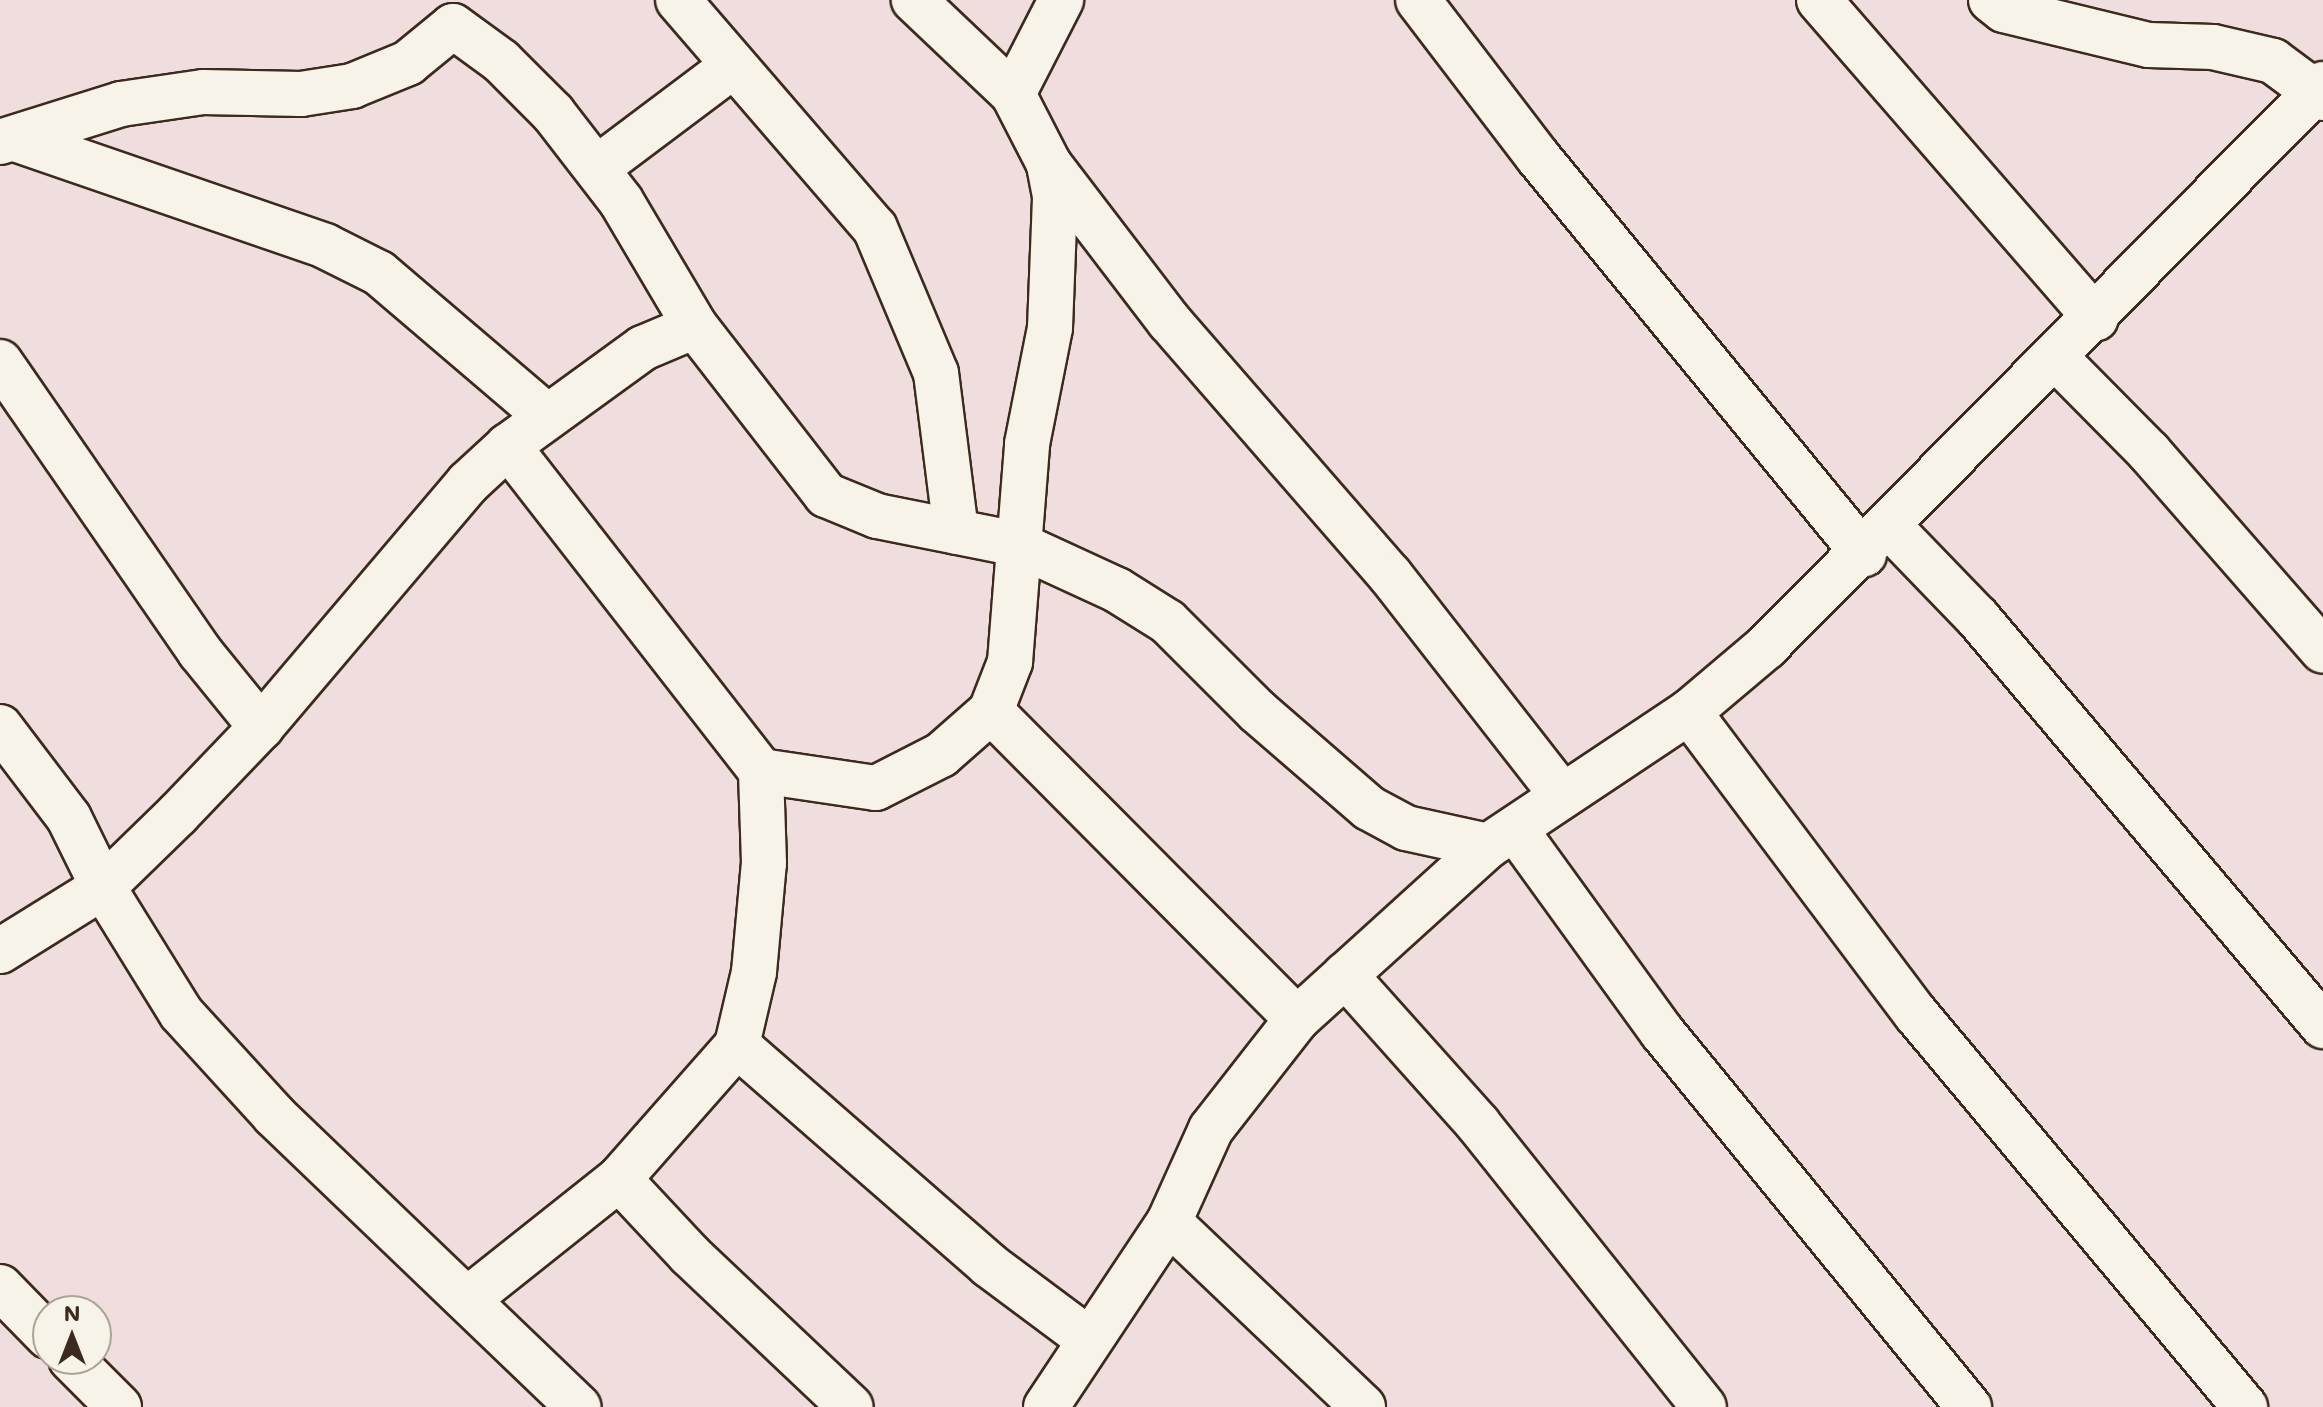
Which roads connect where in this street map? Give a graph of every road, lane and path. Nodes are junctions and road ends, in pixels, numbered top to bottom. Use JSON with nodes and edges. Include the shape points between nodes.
{"nodes":[{"id":1,"x":678,"y":0,"type":"edge"},
{"id":2,"x":914,"y":0,"type":"edge"},
{"id":3,"x":1061,"y":0,"type":"edge"},
{"id":4,"x":1418,"y":0,"type":"edge"},
{"id":5,"x":1819,"y":0,"type":"edge"},
{"id":6,"x":1991,"y":0,"type":"edge"},
{"id":7,"x":443,"y":13,"type":"edge"},
{"id":8,"x":733,"y":66,"type":"junction"},
{"id":9,"x":2321,"y":91,"type":"edge"},
{"id":10,"x":1013,"y":94,"type":"junction"},
{"id":11,"x":8,"y":140,"type":"edge"},
{"id":12,"x":1049,"y":164,"type":"junction"},
{"id":13,"x":597,"y":168,"type":"junction"},
{"id":14,"x":2096,"y":319,"type":"junction"},
{"id":15,"x":695,"y":326,"type":"junction"},
{"id":16,"x":2055,"y":357,"type":"junction"},
{"id":17,"x":0,"y":362,"type":"edge"},
{"id":18,"x":545,"y":415,"type":"junction"},
{"id":19,"x":508,"y":446,"type":"junction"},
{"id":20,"x":956,"y":532,"type":"junction"},
{"id":21,"x":1876,"y":540,"type":"junction"},
{"id":22,"x":1017,"y":544,"type":"junction"},
{"id":23,"x":2323,"y":651,"type":"edge"},
{"id":24,"x":991,"y":711,"type":"junction"},
{"id":25,"x":1689,"y":712,"type":"junction"},
{"id":26,"x":0,"y":727,"type":"edge"},
{"id":27,"x":261,"y":727,"type":"junction"},
{"id":28,"x":761,"y":771,"type":"junction"},
{"id":29,"x":1562,"y":795,"type":"junction"},
{"id":30,"x":1502,"y":837,"type":"junction"},
{"id":31,"x":103,"y":887,"type":"junction"},
{"id":32,"x":0,"y":951,"type":"edge"},
{"id":33,"x":1345,"y":975,"type":"junction"},
{"id":34,"x":1297,"y":1019,"type":"junction"},
{"id":35,"x":2323,"y":1026,"type":"edge"},
{"id":36,"x":737,"y":1045,"type":"junction"},
{"id":37,"x":619,"y":1179,"type":"junction"},
{"id":38,"x":1169,"y":1222,"type":"junction"},
{"id":39,"x":0,"y":1287,"type":"edge"},
{"id":40,"x":468,"y":1299,"type":"junction"},
{"id":41,"x":32,"y":1320,"type":"edge"},
{"id":42,"x":1087,"y":1338,"type":"junction"},
{"id":43,"x":87,"y":1375,"type":"edge"},
{"id":44,"x":119,"y":1407,"type":"edge"},
{"id":45,"x":579,"y":1407,"type":"edge"},
{"id":46,"x":851,"y":1407,"type":"edge"},
{"id":47,"x":1046,"y":1407,"type":"edge"},
{"id":48,"x":1363,"y":1407,"type":"edge"},
{"id":49,"x":1704,"y":1407,"type":"edge"},
{"id":50,"x":1969,"y":1407,"type":"edge"},
{"id":51,"x":2245,"y":1407,"type":"edge"}],
"edges":[{"from":1,"to":8,"type":"street"},
{"from":2,"to":10,"type":"street"},
{"from":3,"to":10,"type":"street"},
{"from":4,"to":21,"type":"street","via":[[1538,157]]},
{"from":5,"to":14,"type":"street"},
{"from":6,"to":9,"type":"street","via":[[2004,10],[2149,45],[2213,47],[2273,61]]},
{"from":7,"to":11,"type":"street","via":[[408,63],[352,86],[301,94],[203,92],[121,104]]},
{"from":7,"to":13,"type":"street","via":[[553,113]]},
{"from":8,"to":13,"type":"street"},
{"from":8,"to":20,"type":"street","via":[[875,228],[905,288],[936,373]]},
{"from":9,"to":14,"type":"street"},
{"from":10,"to":12,"type":"street"},
{"from":11,"to":18,"type":"street","via":[[325,246],[379,273]]},
{"from":12,"to":22,"type":"street","via":[[1055,196],[1050,328],[1027,444]]},
{"from":12,"to":29,"type":"street","via":[[1169,321],[1390,575]]},
{"from":13,"to":15,"type":"street"},
{"from":14,"to":16,"type":"street"},
{"from":15,"to":18,"type":"street","via":[[643,348]]},
{"from":15,"to":20,"type":"street","via":[[826,495],[877,516]]},
{"from":16,"to":21,"type":"street"},
{"from":16,"to":23,"type":"street","via":[[2149,452]]},
{"from":17,"to":27,"type":"street","via":[[200,652]]},
{"from":18,"to":19,"type":"street"},
{"from":19,"to":27,"type":"street","via":[[468,483]]},
{"from":19,"to":28,"type":"street"},
{"from":20,"to":22,"type":"street"},
{"from":21,"to":25,"type":"street"},
{"from":21,"to":35,"type":"street","via":[[1987,628]]},
{"from":22,"to":24,"type":"street","via":[[1010,662]]},
{"from":22,"to":30,"type":"street","via":[[1117,590],[1168,622],[1257,711],[1369,808],[1406,828]]},
{"from":24,"to":28,"type":"street","via":[[941,755],[876,788]]},
{"from":24,"to":34,"type":"street"},
{"from":25,"to":29,"type":"street"},
{"from":25,"to":51,"type":"street","via":[[1916,1014]]},
{"from":26,"to":31,"type":"street","via":[[69,818]]},
{"from":27,"to":31,"type":"street"},
{"from":28,"to":36,"type":"street","via":[[762,879],[754,972]]},
{"from":29,"to":30,"type":"street"},
{"from":30,"to":33,"type":"street"},
{"from":30,"to":50,"type":"street"},
{"from":31,"to":32,"type":"street"},
{"from":31,"to":40,"type":"street","via":[[181,1013],[274,1115]]},
{"from":33,"to":34,"type":"street"},
{"from":33,"to":49,"type":"street","via":[[1478,1124]]},
{"from":34,"to":38,"type":"street","via":[[1211,1129]]},
{"from":36,"to":37,"type":"street"},
{"from":36,"to":42,"type":"street","via":[[989,1265]]},
{"from":37,"to":40,"type":"street"},
{"from":37,"to":46,"type":"street","via":[[690,1255]]},
{"from":38,"to":42,"type":"street"},
{"from":38,"to":48,"type":"street"},
{"from":39,"to":41,"type":"street"},
{"from":40,"to":45,"type":"street"},
{"from":42,"to":47,"type":"street"},
{"from":43,"to":44,"type":"street"}]}
